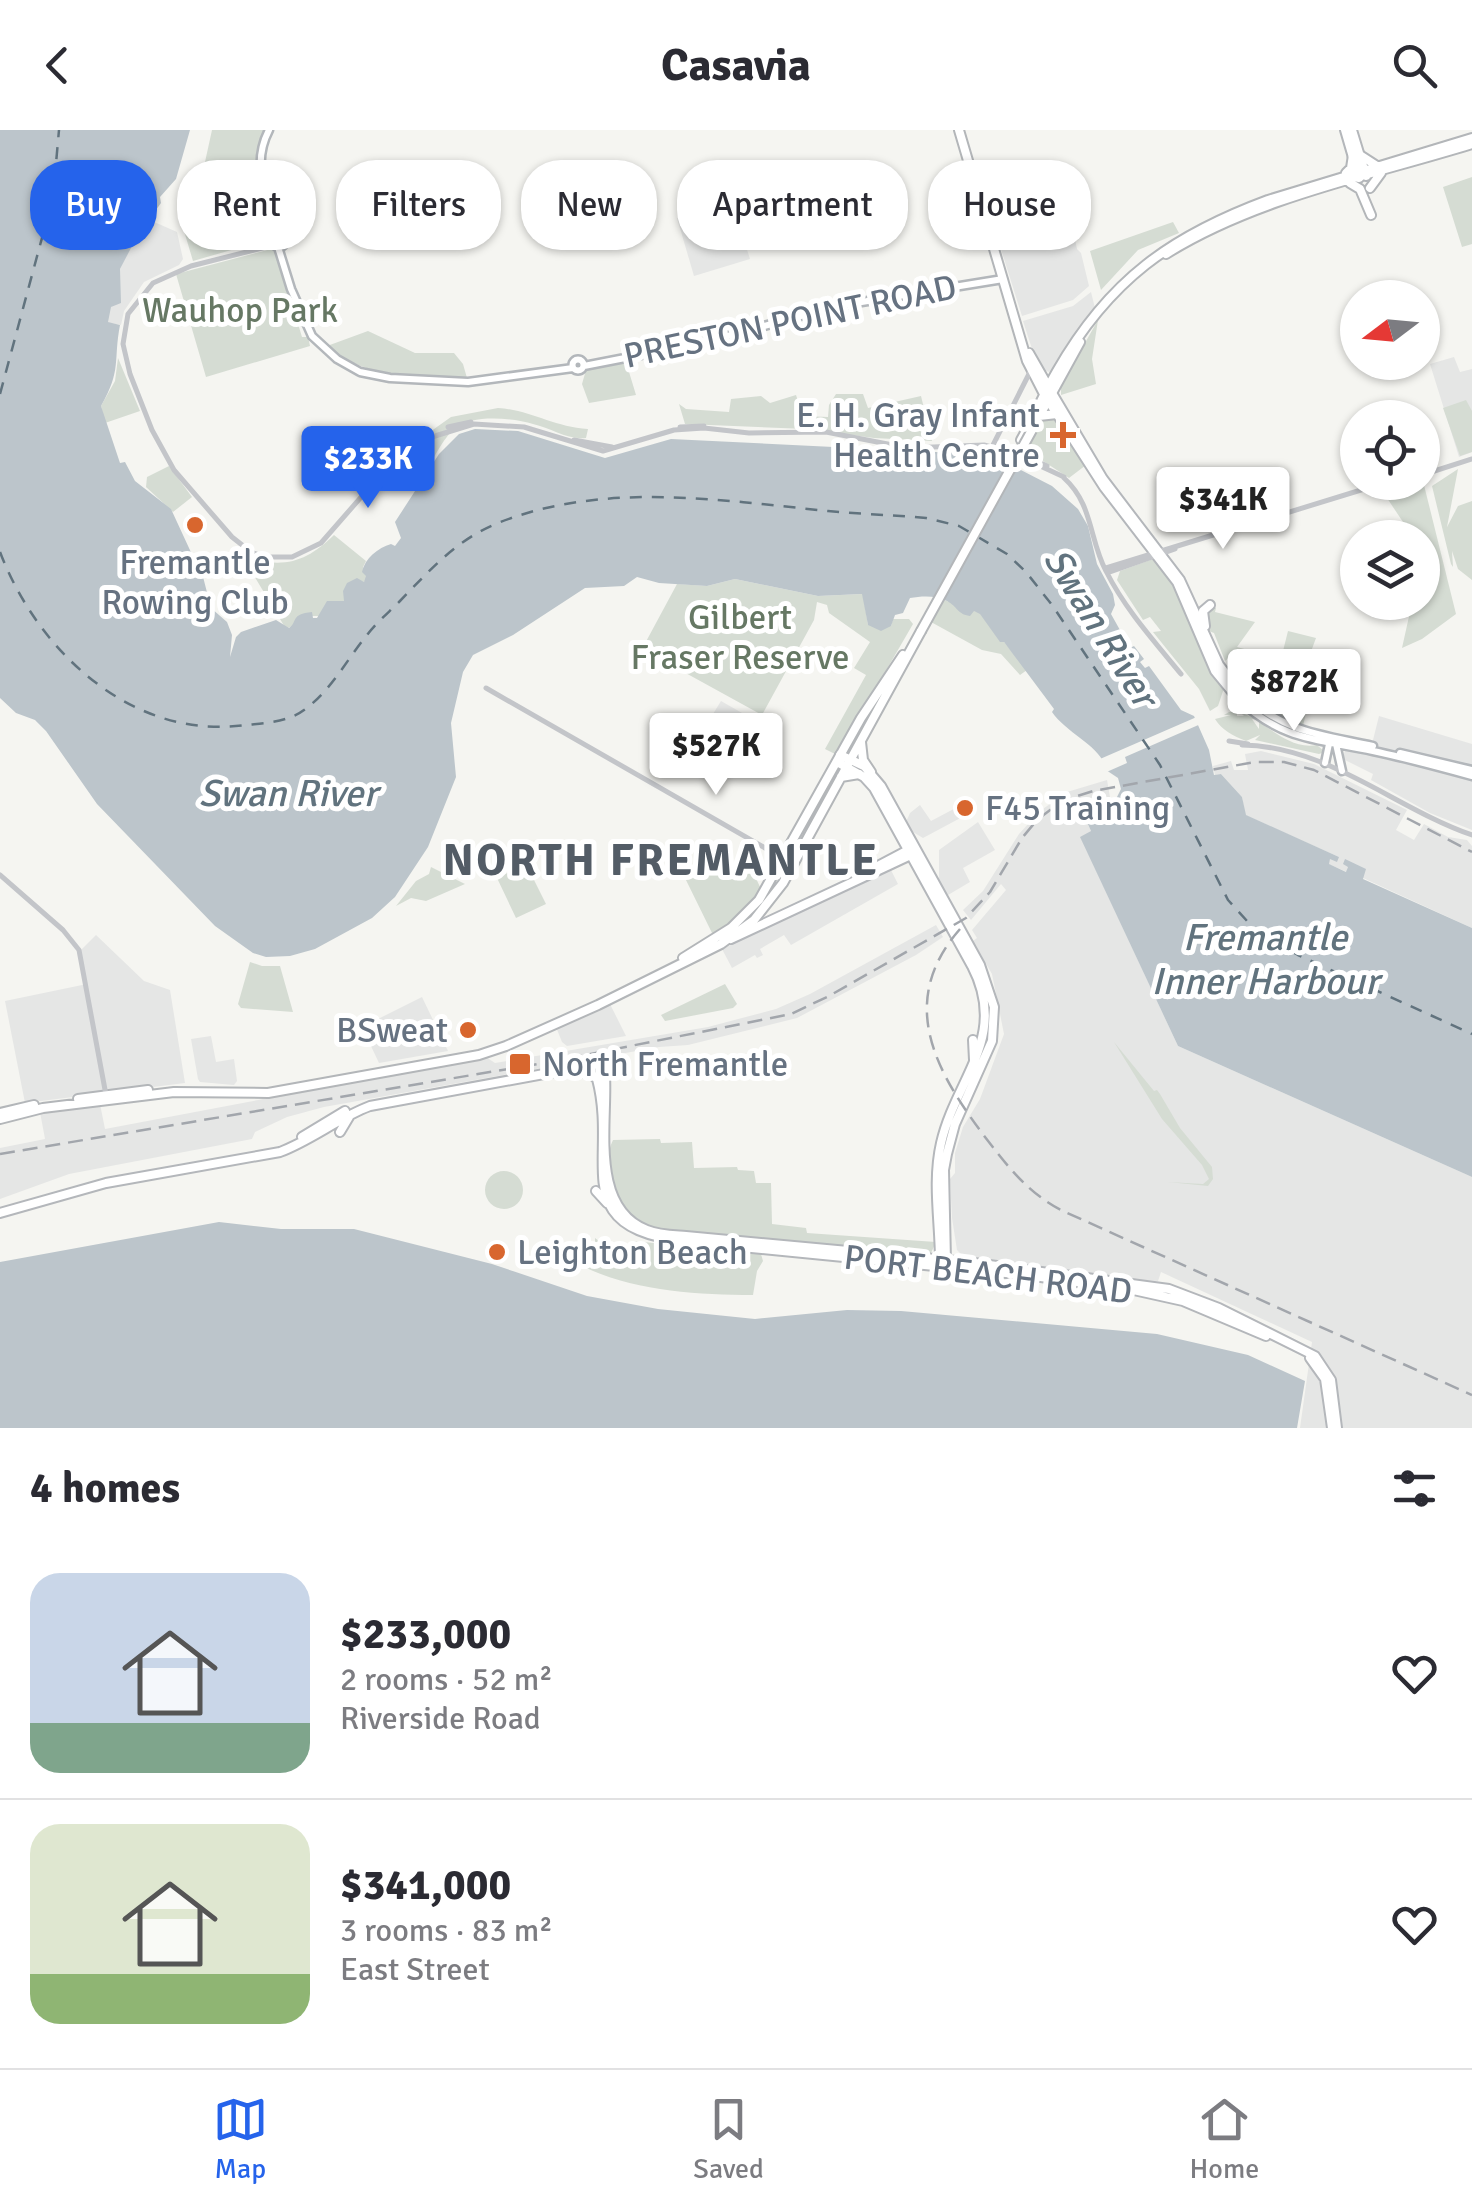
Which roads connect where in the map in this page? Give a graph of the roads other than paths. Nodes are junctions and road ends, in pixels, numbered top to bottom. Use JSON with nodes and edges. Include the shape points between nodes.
{"nodes":[{"id":1,"x":270,"y":130,"type":"edge"},
{"id":2,"x":958,"y":130,"type":"edge"},
{"id":3,"x":1349,"y":130,"type":"edge"},
{"id":4,"x":1472,"y":139,"type":"edge"},
{"id":5,"x":1356,"y":155,"type":"junction"},
{"id":6,"x":260,"y":160,"type":"edge"},
{"id":7,"x":1381,"y":168,"type":"junction"},
{"id":8,"x":1362,"y":174,"type":"junction"},
{"id":9,"x":1346,"y":182,"type":"junction"},
{"id":10,"x":1370,"y":188,"type":"dead end"},
{"id":11,"x":1300,"y":190,"type":"junction"},
{"id":12,"x":1371,"y":215,"type":"dead end"},
{"id":13,"x":246,"y":250,"type":"edge"},
{"id":14,"x":280,"y":250,"type":"edge"},
{"id":15,"x":1003,"y":277,"type":"junction"},
{"id":16,"x":1098,"y":311,"type":"junction"},
{"id":17,"x":1056,"y":372,"type":"junction"},
{"id":18,"x":1036,"y":375,"type":"junction"},
{"id":19,"x":1048,"y":394,"type":"junction"},
{"id":20,"x":1057,"y":414,"type":"junction"},
{"id":21,"x":1037,"y":415,"type":"junction"},
{"id":22,"x":993,"y":446,"type":"junction"},
{"id":23,"x":1472,"y":458,"type":"edge"},
{"id":24,"x":1440,"y":468,"type":"edge"},
{"id":25,"x":1340,"y":498,"type":"edge"},
{"id":26,"x":1159,"y":553,"type":"junction"},
{"id":27,"x":1108,"y":572,"type":"junction"},
{"id":28,"x":1210,"y":605,"type":"dead end"},
{"id":29,"x":919,"y":630,"type":"junction"},
{"id":30,"x":1209,"y":643,"type":"junction"},
{"id":31,"x":1181,"y":674,"type":"dead end"},
{"id":32,"x":486,"y":688,"type":"dead end"},
{"id":33,"x":1238,"y":696,"type":"junction"},
{"id":34,"x":1228,"y":741,"type":"dead end"},
{"id":35,"x":861,"y":742,"type":"junction"},
{"id":36,"x":1242,"y":745,"type":"dead end"},
{"id":37,"x":1251,"y":745,"type":"junction"},
{"id":38,"x":1334,"y":745,"type":"junction"},
{"id":39,"x":836,"y":758,"type":"junction"},
{"id":40,"x":849,"y":763,"type":"junction"},
{"id":41,"x":1328,"y":764,"type":"junction"},
{"id":42,"x":1342,"y":771,"type":"junction"},
{"id":43,"x":871,"y":772,"type":"junction"},
{"id":44,"x":1472,"y":773,"type":"edge"},
{"id":45,"x":859,"y":774,"type":"junction"},
{"id":46,"x":841,"y":778,"type":"junction"},
{"id":47,"x":908,"y":810,"type":"dead end"},
{"id":48,"x":902,"y":824,"type":"junction"},
{"id":49,"x":1472,"y":835,"type":"edge"},
{"id":50,"x":800,"y":852,"type":"junction"},
{"id":51,"x":910,"y":853,"type":"junction"},
{"id":52,"x":784,"y":857,"type":"junction"},
{"id":53,"x":790,"y":871,"type":"junction"},
{"id":54,"x":0,"y":875,"type":"edge"},
{"id":55,"x":769,"y":903,"type":"junction"},
{"id":56,"x":774,"y":914,"type":"junction"},
{"id":57,"x":754,"y":920,"type":"junction"},
{"id":58,"x":736,"y":924,"type":"junction"},
{"id":59,"x":727,"y":941,"type":"junction"},
{"id":60,"x":985,"y":1002,"type":"junction"},
{"id":61,"x":973,"y":1040,"type":"dead end"},
{"id":62,"x":992,"y":1041,"type":"junction"},
{"id":63,"x":974,"y":1064,"type":"junction"},
{"id":64,"x":478,"y":1086,"type":"junction"},
{"id":65,"x":108,"y":1097,"type":"junction"},
{"id":66,"x":370,"y":1106,"type":"junction"},
{"id":67,"x":357,"y":1111,"type":"junction"},
{"id":68,"x":1,"y":1113,"type":"edge"},
{"id":69,"x":340,"y":1132,"type":"dead end"},
{"id":70,"x":266,"y":1154,"type":"junction"},
{"id":71,"x":611,"y":1201,"type":"junction"},
{"id":72,"x":0,"y":1213,"type":"edge"},
{"id":73,"x":946,"y":1240,"type":"junction"},
{"id":74,"x":967,"y":1262,"type":"junction"},
{"id":75,"x":943,"y":1263,"type":"junction"},
{"id":76,"x":1332,"y":1427,"type":"edge"}],
"edges":[{"from":1,"to":6,"type":"main road","name":"PRESTON POINT ROAD"},
{"from":2,"to":15,"type":"main road"},
{"from":3,"to":5,"type":"main road"},
{"from":4,"to":7,"type":"main road"},
{"from":4,"to":7,"type":"main road"},
{"from":5,"to":7,"type":"main road"},
{"from":5,"to":8,"type":"main road"},
{"from":5,"to":11,"type":"main road","via":[[1347,172]]},
{"from":7,"to":8,"type":"main road"},
{"from":7,"to":10,"type":"main road"},
{"from":8,"to":9,"type":"main road"},
{"from":8,"to":11,"type":"main road"},
{"from":9,"to":12,"type":"main road","via":[[1360,189]]},
{"from":9,"to":16,"type":"main road","via":[[1194,237]]},
{"from":11,"to":16,"type":"main road","via":[[1190,234],[1133,273]]},
{"from":13,"to":22,"type":"street","via":[[166,275],[132,306],[124,329],[125,358],[152,430],[178,475],[255,554],[279,558],[317,544],[390,464],[435,436],[474,424],[524,427],[603,451],[704,428],[826,432],[908,448]]},
{"from":14,"to":15,"type":"main road","name":"PRESTON POINT ROAD","via":[[313,332],[338,356],[367,372],[467,379],[702,343],[837,306]]},
{"from":15,"to":18,"type":"main road"},
{"from":16,"to":17,"type":"main road"},
{"from":16,"to":19,"type":"main road"},
{"from":17,"to":18,"type":"main road"},
{"from":17,"to":19,"type":"main road"},
{"from":18,"to":19,"type":"main road"},
{"from":18,"to":21,"type":"main road"},
{"from":18,"to":22,"type":"street"},
{"from":19,"to":20,"type":"main road"},
{"from":19,"to":21,"type":"main road"},
{"from":19,"to":26,"type":"main road"},
{"from":20,"to":21,"type":"main road"},
{"from":20,"to":26,"type":"main road","via":[[1104,487]]},
{"from":21,"to":29,"type":"main road","bridge":true},
{"from":22,"to":27,"type":"street","via":[[1064,477],[1084,504]]},
{"from":23,"to":24,"type":"street"},
{"from":25,"to":26,"type":"street"},
{"from":26,"to":27,"type":"street"},
{"from":26,"to":27,"type":"street"},
{"from":26,"to":30,"type":"main road","via":[[1180,580]]},
{"from":26,"to":33,"type":"main road","via":[[1215,671]]},
{"from":27,"to":31,"type":"street"},
{"from":28,"to":30,"type":"main road","via":[[1203,613]]},
{"from":29,"to":35,"type":"main road"},
{"from":29,"to":39,"type":"main road"},
{"from":30,"to":33,"type":"main road"},
{"from":32,"to":52,"type":"street"},
{"from":33,"to":38,"type":"main road"},
{"from":34,"to":37,"type":"street"},
{"from":35,"to":40,"type":"main road"},
{"from":35,"to":43,"type":"main road"},
{"from":36,"to":37,"type":"street"},
{"from":37,"to":41,"type":"street"},
{"from":38,"to":41,"type":"main road"},
{"from":38,"to":41,"type":"main road"},
{"from":38,"to":42,"type":"main road"},
{"from":38,"to":44,"type":"main road"},
{"from":39,"to":40,"type":"main road"},
{"from":39,"to":52,"type":"main road"},
{"from":40,"to":43,"type":"main road"},
{"from":40,"to":45,"type":"main road"},
{"from":40,"to":46,"type":"main road"},
{"from":41,"to":42,"type":"street"},
{"from":42,"to":49,"type":"street"},
{"from":43,"to":48,"type":"main road"},
{"from":45,"to":46,"type":"main road"},
{"from":45,"to":51,"type":"main road","via":[[874,788]]},
{"from":46,"to":50,"type":"main road"},
{"from":47,"to":48,"type":"main road"},
{"from":48,"to":51,"type":"main road"},
{"from":50,"to":52,"type":"street"},
{"from":50,"to":53,"type":"main road"},
{"from":51,"to":56,"type":"main road"},
{"from":51,"to":59,"type":"main road"},
{"from":51,"to":60,"type":"main road"},
{"from":51,"to":62,"type":"main road","via":[[989,986]]},
{"from":52,"to":53,"type":"street"},
{"from":52,"to":58,"type":"main road"},
{"from":53,"to":55,"type":"main road"},
{"from":54,"to":65,"type":"street","via":[[78,950]]},
{"from":55,"to":56,"type":"main road"},
{"from":55,"to":57,"type":"main road"},
{"from":56,"to":57,"type":"main road"},
{"from":57,"to":58,"type":"main road"},
{"from":57,"to":59,"type":"main road"},
{"from":58,"to":65,"type":"main road","via":[[658,972],[490,1048],[261,1090],[192,1086]]},
{"from":59,"to":65,"type":"main road","via":[[494,1051],[268,1093]]},
{"from":60,"to":62,"type":"main road"},
{"from":60,"to":63,"type":"main road"},
{"from":61,"to":63,"type":"main road"},
{"from":62,"to":73,"type":"main road","via":[[947,1154]]},
{"from":63,"to":75,"type":"main road","via":[[940,1146]]},
{"from":64,"to":66,"type":"main road"},
{"from":64,"to":71,"type":"main road","name":"PORT BEACH ROAD","via":[[579,1072],[594,1076],[600,1189]]},
{"from":64,"to":71,"type":"main road","via":[[600,1065]]},
{"from":65,"to":68,"type":"main road"},
{"from":66,"to":67,"type":"main road"},
{"from":66,"to":70,"type":"main road","via":[[332,1116]]},
{"from":67,"to":69,"type":"main road"},
{"from":67,"to":70,"type":"main road","via":[[294,1147]]},
{"from":70,"to":72,"type":"main road","via":[[106,1183]]},
{"from":71,"to":75,"type":"main road","name":"PORT BEACH ROAD","via":[[629,1227],[652,1238]]},
{"from":73,"to":74,"type":"main road","via":[[953,1256]]},
{"from":73,"to":75,"type":"main road"},
{"from":74,"to":75,"type":"main road","name":"PORT BEACH ROAD"},
{"from":74,"to":76,"type":"main road","name":"PORT BEACH ROAD","via":[[1157,1287],[1218,1308],[1319,1359],[1331,1380]]},
{"from":75,"to":76,"type":"main road","name":"PORT BEACH ROAD","via":[[1129,1289],[1205,1309],[1314,1361],[1326,1385]]}]}
